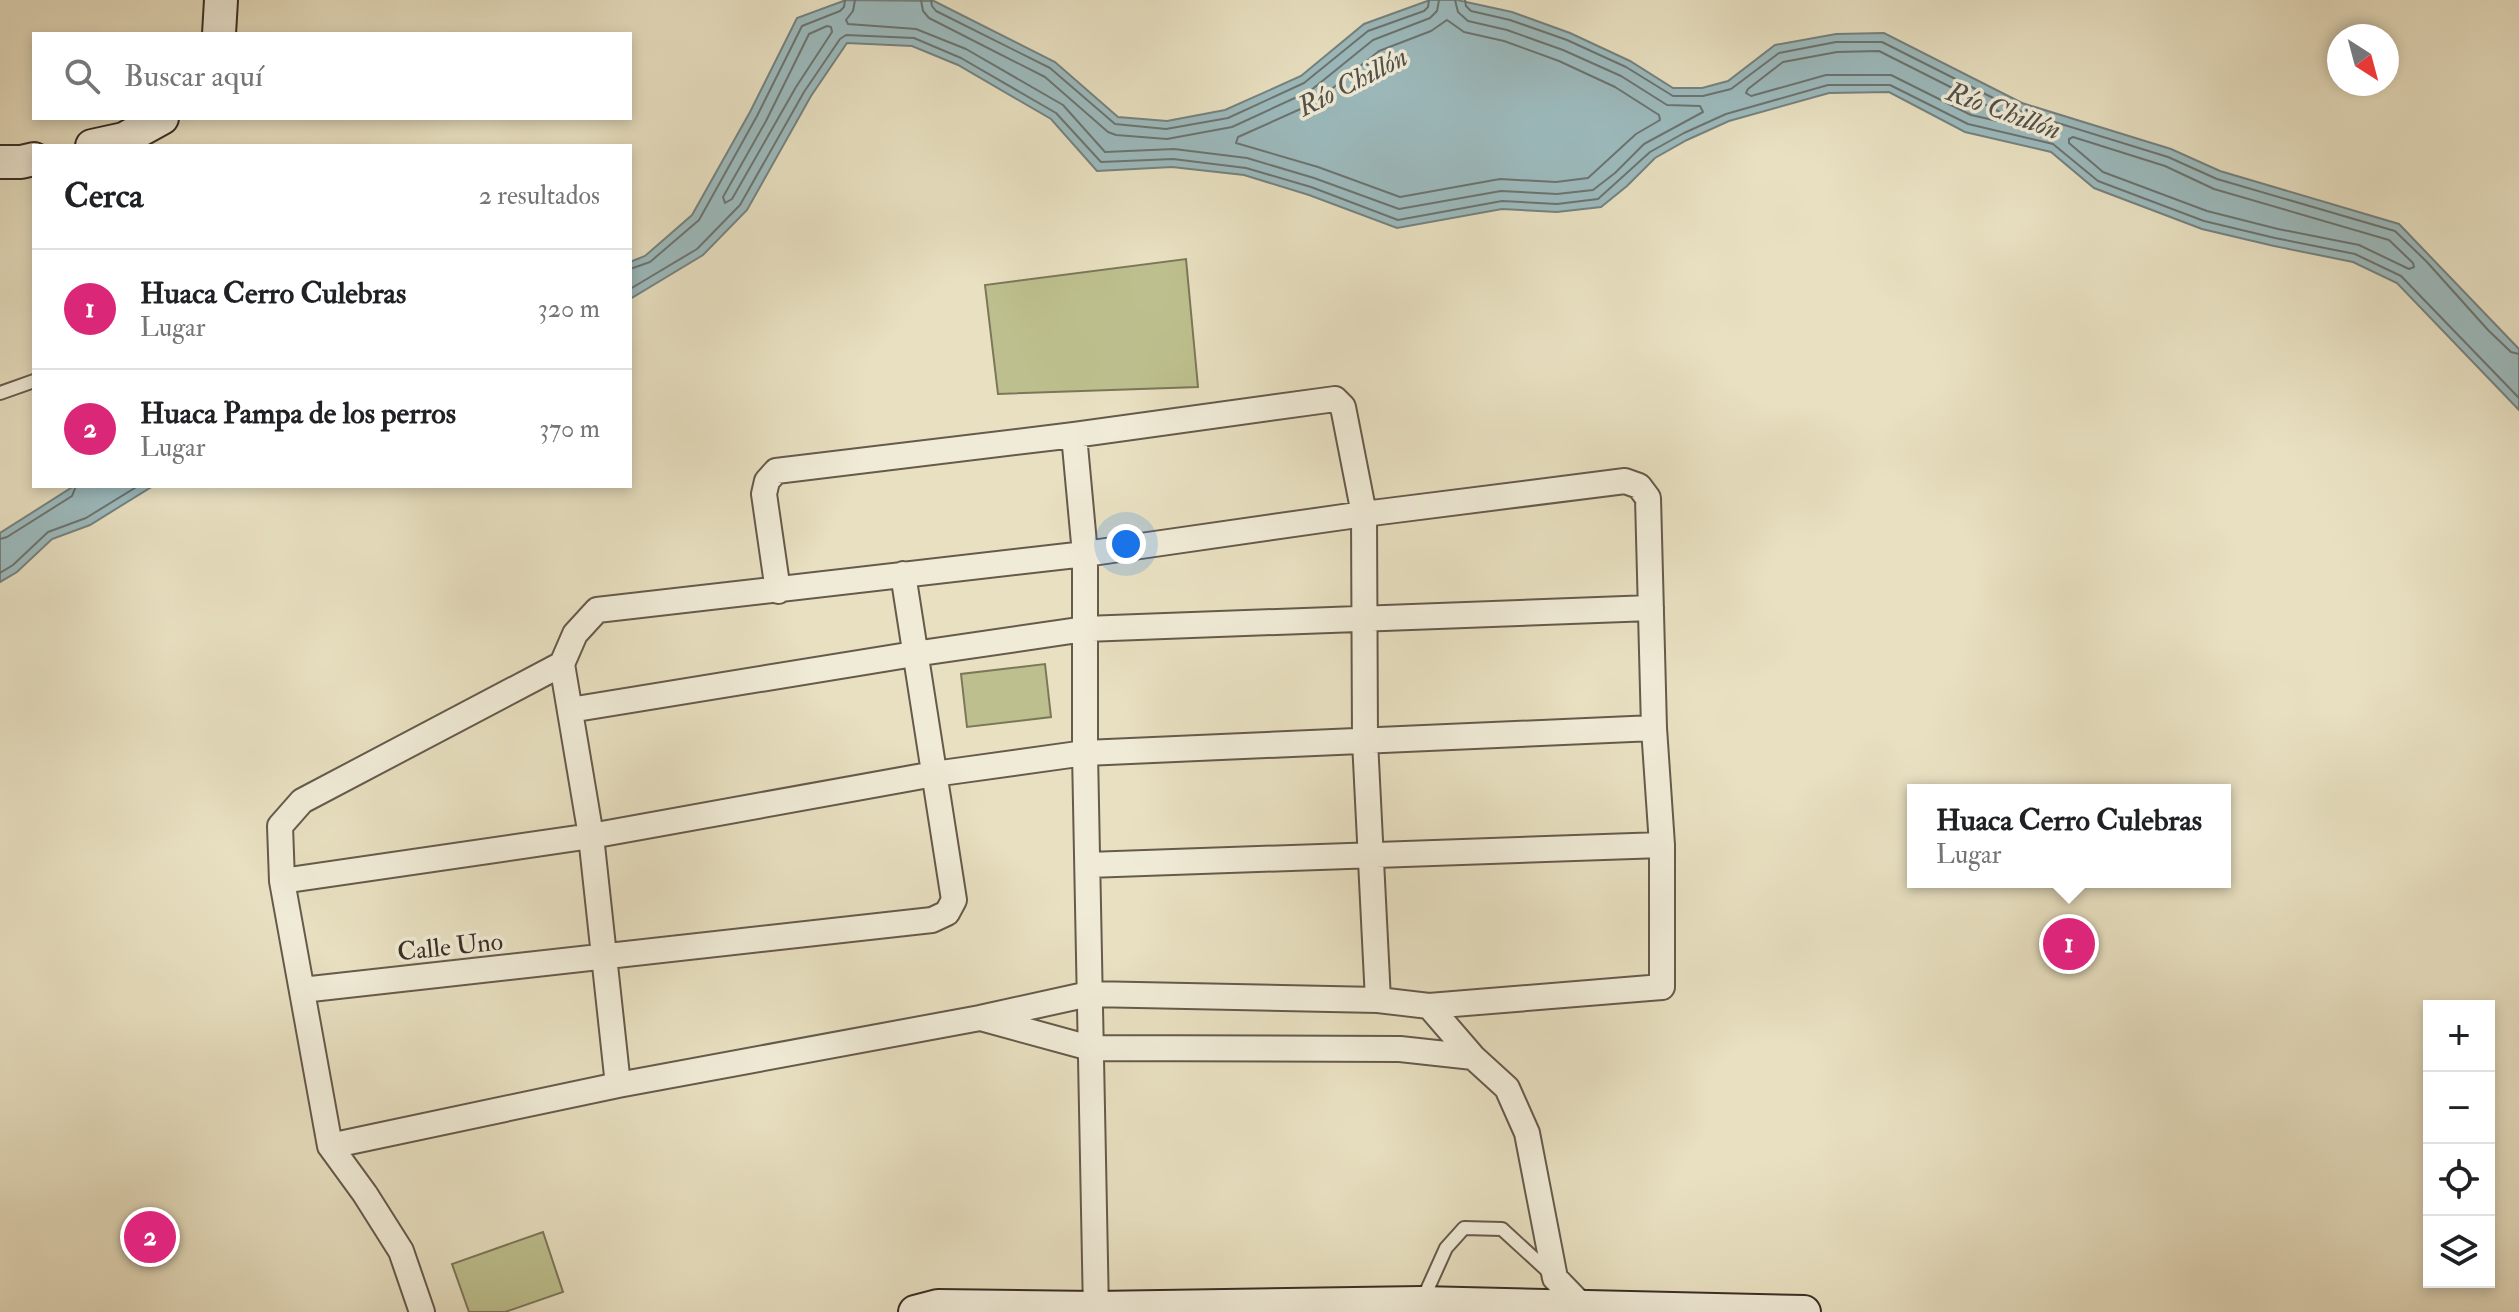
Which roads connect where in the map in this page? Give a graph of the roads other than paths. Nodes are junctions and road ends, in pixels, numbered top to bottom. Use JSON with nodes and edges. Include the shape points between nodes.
{"nodes":[{"id":1,"x":221,"y":0,"type":"edge"},
{"id":2,"x":219,"y":32,"type":"edge"},
{"id":3,"x":158,"y":120,"type":"edge"},
{"id":4,"x":101,"y":144,"type":"edge"},
{"id":5,"x":32,"y":159,"type":"edge"},
{"id":6,"x":0,"y":162,"type":"edge"},
{"id":7,"x":32,"y":382,"type":"edge"},
{"id":8,"x":0,"y":393,"type":"edge"},
{"id":9,"x":1074,"y":435,"type":"junction"},
{"id":10,"x":1364,"y":514,"type":"junction"},
{"id":11,"x":1085,"y":554,"type":"junction"},
{"id":12,"x":903,"y":574,"type":"junction"},
{"id":13,"x":778,"y":591,"type":"junction"},
{"id":14,"x":1651,"y":608,"type":"junction"},
{"id":15,"x":1364,"y":619,"type":"junction"},
{"id":16,"x":1085,"y":629,"type":"junction"},
{"id":17,"x":914,"y":654,"type":"junction"},
{"id":18,"x":562,"y":664,"type":"junction"},
{"id":19,"x":570,"y":710,"type":"junction"},
{"id":20,"x":1654,"y":728,"type":"junction"},
{"id":21,"x":1365,"y":741,"type":"junction"},
{"id":22,"x":1085,"y":753,"type":"junction"},
{"id":23,"x":934,"y":774,"type":"junction"},
{"id":24,"x":591,"y":836,"type":"junction"},
{"id":25,"x":1662,"y":845,"type":"junction"},
{"id":26,"x":1370,"y":856,"type":"junction"},
{"id":27,"x":1088,"y":865,"type":"junction"},
{"id":28,"x":282,"y":881,"type":"junction"},
{"id":29,"x":604,"y":957,"type":"junction"},
{"id":30,"x":302,"y":990,"type":"junction"},
{"id":31,"x":1089,"y":994,"type":"junction"},
{"id":32,"x":1378,"y":1000,"type":"junction"},
{"id":33,"x":1429,"y":1006,"type":"junction"},
{"id":34,"x":980,"y":1018,"type":"junction"},
{"id":35,"x":1090,"y":1048,"type":"junction"},
{"id":36,"x":1473,"y":1057,"type":"junction"},
{"id":37,"x":618,"y":1085,"type":"junction"},
{"id":38,"x":330,"y":1146,"type":"junction"},
{"id":39,"x":1568,"y":1301,"type":"edge"},
{"id":40,"x":1421,"y":1303,"type":"junction"},
{"id":41,"x":1325,"y":1308,"type":"edge"},
{"id":42,"x":1096,"y":1310,"type":"edge"},
{"id":43,"x":422,"y":1312,"type":"edge"},
{"id":44,"x":915,"y":1312,"type":"edge"},
{"id":45,"x":1804,"y":1312,"type":"edge"}],
"edges":[{"from":1,"to":2,"type":"street"},
{"from":3,"to":4,"type":"street","via":[[124,139]]},
{"from":5,"to":6,"type":"street"},
{"from":7,"to":8,"type":"lane"},
{"from":9,"to":10,"type":"street","via":[[1335,399],[1343,407]]},
{"from":9,"to":11,"type":"street"},
{"from":9,"to":13,"type":"street","via":[[776,471],[764,494]]},
{"from":10,"to":11,"type":"street"},
{"from":10,"to":14,"type":"street","via":[[1625,481],[1639,486],[1648,498]]},
{"from":10,"to":15,"type":"street"},
{"from":11,"to":12,"type":"street"},
{"from":11,"to":16,"type":"street"},
{"from":12,"to":13,"type":"street"},
{"from":12,"to":17,"type":"street"},
{"from":13,"to":18,"type":"street","via":[[597,610],[575,634]]},
{"from":14,"to":15,"type":"street"},
{"from":14,"to":20,"type":"street"},
{"from":15,"to":16,"type":"street"},
{"from":15,"to":21,"type":"street"},
{"from":16,"to":17,"type":"street"},
{"from":16,"to":22,"type":"street"},
{"from":17,"to":19,"type":"street"},
{"from":17,"to":23,"type":"street"},
{"from":18,"to":19,"type":"street"},
{"from":18,"to":28,"type":"street","via":[[302,801],[280,826]]},
{"from":19,"to":24,"type":"street"},
{"from":20,"to":21,"type":"street"},
{"from":20,"to":25,"type":"street"},
{"from":21,"to":22,"type":"street"},
{"from":21,"to":26,"type":"street"},
{"from":22,"to":23,"type":"street"},
{"from":22,"to":27,"type":"street"},
{"from":23,"to":24,"type":"street"},
{"from":23,"to":29,"type":"street","name":"Calle Uno","via":[[954,900],[947,913],[932,920]]},
{"from":24,"to":28,"type":"street"},
{"from":24,"to":29,"type":"street"},
{"from":25,"to":26,"type":"street"},
{"from":25,"to":33,"type":"street","via":[[1662,987]]},
{"from":26,"to":27,"type":"street"},
{"from":26,"to":32,"type":"street"},
{"from":27,"to":31,"type":"street"},
{"from":28,"to":30,"type":"street"},
{"from":29,"to":30,"type":"street","name":"Calle Uno"},
{"from":29,"to":37,"type":"street"},
{"from":30,"to":38,"type":"street"},
{"from":31,"to":32,"type":"street"},
{"from":31,"to":34,"type":"street"},
{"from":31,"to":35,"type":"street"},
{"from":32,"to":33,"type":"street"},
{"from":33,"to":36,"type":"street"},
{"from":34,"to":35,"type":"street"},
{"from":34,"to":37,"type":"street"},
{"from":35,"to":36,"type":"street","via":[[1400,1049]]},
{"from":35,"to":42,"type":"street"},
{"from":36,"to":39,"type":"street","via":[[1507,1088],[1527,1133]]},
{"from":37,"to":38,"type":"street"},
{"from":38,"to":43,"type":"street","via":[[401,1251]]},
{"from":39,"to":40,"type":"street"},
{"from":39,"to":40,"type":"lane","via":[[1502,1229],[1464,1228],[1446,1248]]},
{"from":39,"to":45,"type":"street"},
{"from":40,"to":41,"type":"street"},
{"from":41,"to":42,"type":"street"},
{"from":42,"to":44,"type":"street","via":[[938,1306]]}]}
